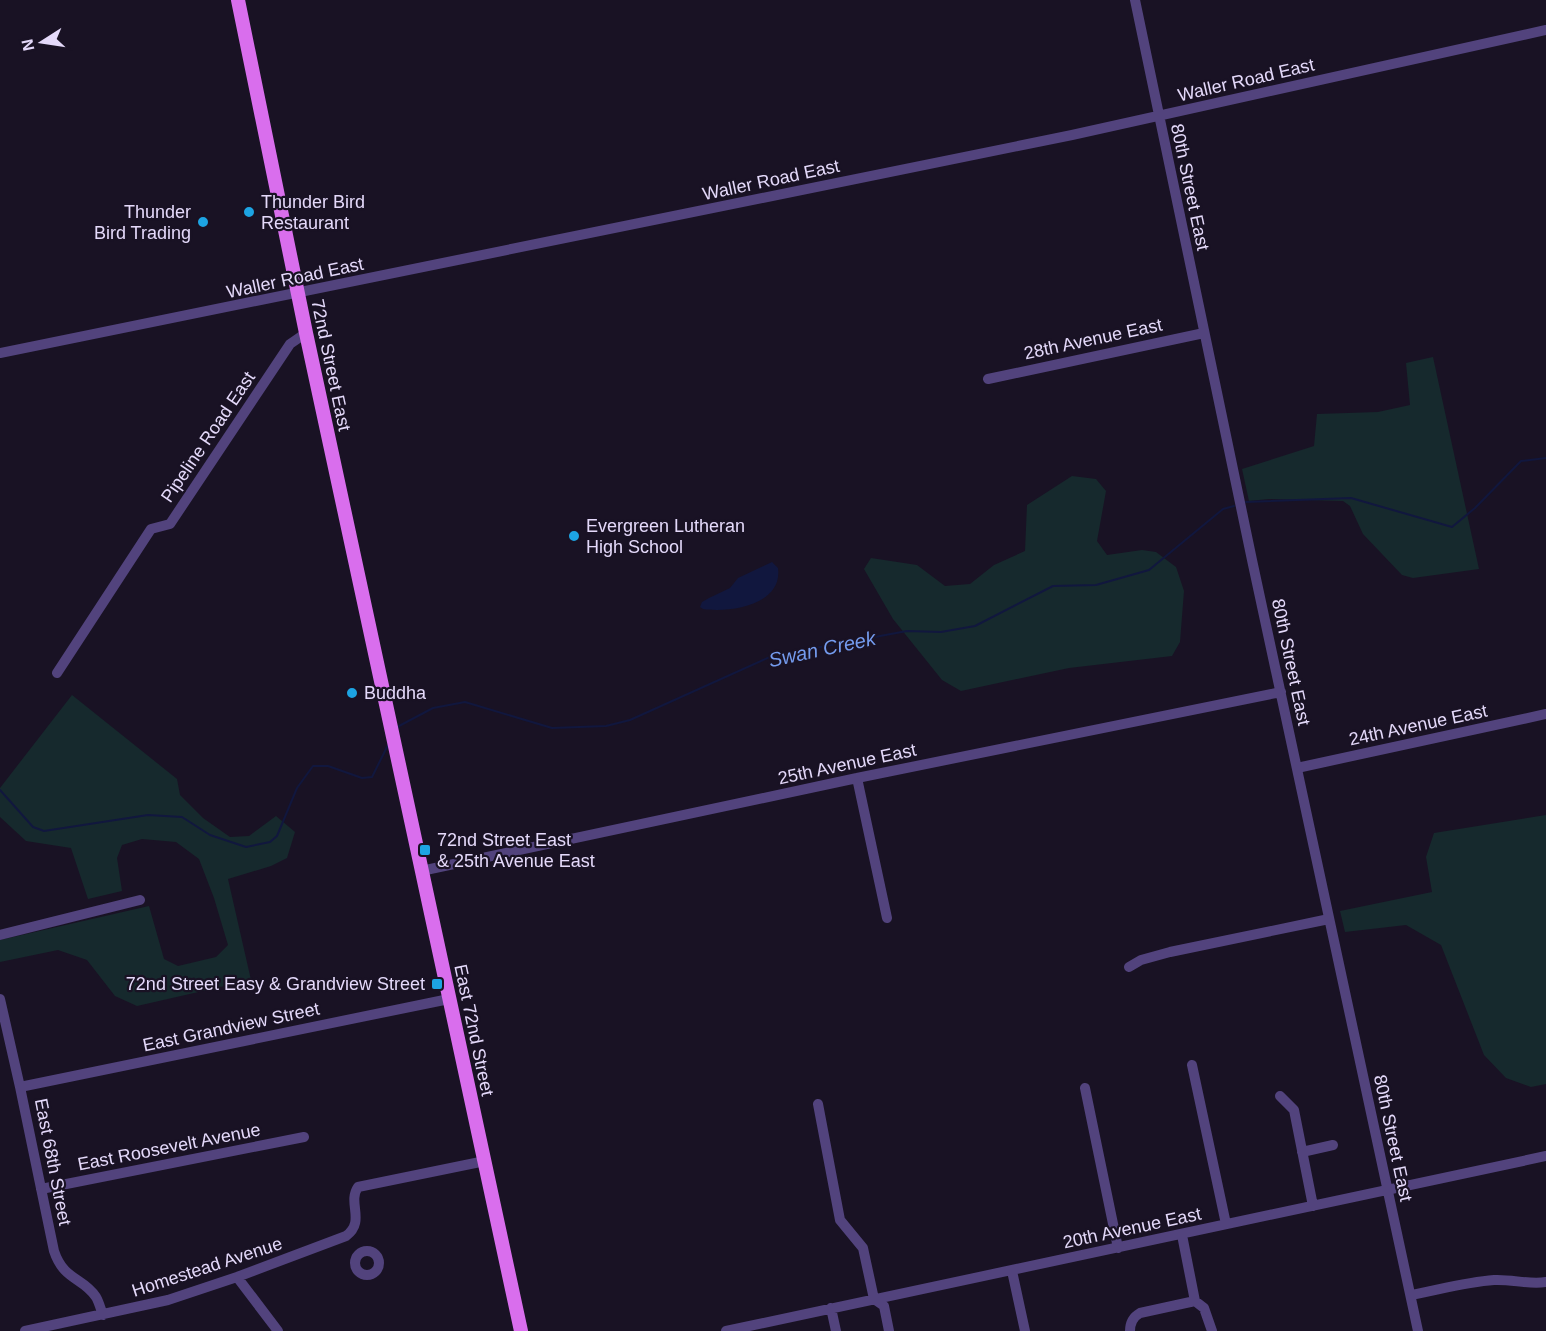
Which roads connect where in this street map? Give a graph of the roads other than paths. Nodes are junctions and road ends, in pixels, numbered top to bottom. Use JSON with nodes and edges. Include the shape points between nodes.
{"nodes":[{"id":1,"x":238,"y":0,"type":"edge"},
{"id":2,"x":1135,"y":0,"type":"edge"},
{"id":3,"x":1546,"y":30,"type":"edge"},
{"id":4,"x":1158,"y":117,"type":"junction"},
{"id":5,"x":297,"y":294,"type":"junction"},
{"id":6,"x":306,"y":333,"type":"junction"},
{"id":7,"x":1204,"y":333,"type":"junction"},
{"id":8,"x":0,"y":354,"type":"edge"},
{"id":9,"x":988,"y":379,"type":"dead end"},
{"id":10,"x":57,"y":673,"type":"dead end"},
{"id":11,"x":1281,"y":692,"type":"junction"},
{"id":12,"x":1546,"y":714,"type":"edge"},
{"id":13,"x":392,"y":736,"type":"joint"},
{"id":14,"x":1297,"y":768,"type":"junction"},
{"id":15,"x":857,"y":778,"type":"junction"},
{"id":16,"x":421,"y":871,"type":"junction"},
{"id":17,"x":140,"y":900,"type":"dead end"},
{"id":18,"x":887,"y":918,"type":"dead end"},
{"id":19,"x":1329,"y":919,"type":"junction"},
{"id":20,"x":0,"y":935,"type":"edge"},
{"id":21,"x":1129,"y":968,"type":"dead end"},
{"id":22,"x":0,"y":999,"type":"edge"},
{"id":23,"x":449,"y":999,"type":"junction"},
{"id":24,"x":2,"y":1024,"type":"edge"},
{"id":25,"x":1192,"y":1065,"type":"dead end"},
{"id":26,"x":20,"y":1087,"type":"junction"},
{"id":27,"x":1085,"y":1088,"type":"dead end"},
{"id":28,"x":1280,"y":1096,"type":"dead end"},
{"id":29,"x":818,"y":1104,"type":"dead end"},
{"id":30,"x":304,"y":1137,"type":"dead end"},
{"id":31,"x":1333,"y":1145,"type":"dead end"},
{"id":32,"x":1302,"y":1152,"type":"junction"},
{"id":33,"x":1546,"y":1156,"type":"edge"},
{"id":34,"x":484,"y":1161,"type":"junction"},
{"id":35,"x":41,"y":1188,"type":"junction"},
{"id":36,"x":1386,"y":1190,"type":"junction"},
{"id":37,"x":1313,"y":1206,"type":"junction"},
{"id":38,"x":1226,"y":1224,"type":"junction"},
{"id":39,"x":1182,"y":1235,"type":"junction"},
{"id":40,"x":346,"y":1236,"type":"junction"},
{"id":41,"x":1118,"y":1248,"type":"junction"},
{"id":42,"x":359,"y":1254,"type":"dead end"},
{"id":43,"x":1012,"y":1270,"type":"junction"},
{"id":44,"x":237,"y":1277,"type":"junction"},
{"id":45,"x":1546,"y":1281,"type":"edge"},
{"id":46,"x":1411,"y":1295,"type":"junction"},
{"id":47,"x":874,"y":1299,"type":"junction"},
{"id":48,"x":1195,"y":1301,"type":"junction"},
{"id":49,"x":831,"y":1308,"type":"junction"},
{"id":50,"x":103,"y":1315,"type":"junction"},
{"id":51,"x":774,"y":1326,"type":"edge"},
{"id":52,"x":26,"y":1331,"type":"edge"},
{"id":53,"x":278,"y":1331,"type":"edge"},
{"id":54,"x":520,"y":1331,"type":"edge"},
{"id":55,"x":726,"y":1331,"type":"edge"},
{"id":56,"x":836,"y":1331,"type":"edge"},
{"id":57,"x":889,"y":1331,"type":"edge"},
{"id":58,"x":1025,"y":1331,"type":"edge"},
{"id":59,"x":1130,"y":1331,"type":"edge"},
{"id":60,"x":1212,"y":1331,"type":"edge"},
{"id":61,"x":1418,"y":1331,"type":"edge"}],
"edges":[{"from":1,"to":5,"type":"main road","name":"72nd Street East"},
{"from":2,"to":4,"type":"street","name":"80th Street East"},
{"from":3,"to":4,"type":"street","name":"Waller Road East"},
{"from":4,"to":5,"type":"street","name":"Waller Road East"},
{"from":4,"to":7,"type":"street","name":"80th Street East"},
{"from":5,"to":6,"type":"main road","name":"72nd Street East"},
{"from":5,"to":8,"type":"street","name":"Waller Road East"},
{"from":6,"to":10,"type":"street","name":"Pipeline Road East","via":[[290,345],[170,524],[151,529]]},
{"from":6,"to":13,"type":"main road","name":"72nd Street East"},
{"from":7,"to":9,"type":"street","name":"28th Avenue East"},
{"from":7,"to":11,"type":"street","name":"80th Street East"},
{"from":11,"to":14,"type":"street","name":"80th Street East"},
{"from":11,"to":15,"type":"street","name":"25th Avenue East"},
{"from":12,"to":14,"type":"street","name":"24th Avenue East"},
{"from":13,"to":16,"type":"main road","name":"East 72nd Street"},
{"from":14,"to":19,"type":"street","name":"80th Street East"},
{"from":15,"to":16,"type":"street","name":"25th Avenue East"},
{"from":15,"to":18,"type":"street"},
{"from":16,"to":23,"type":"main road","name":"East 72nd Street"},
{"from":17,"to":20,"type":"street"},
{"from":19,"to":21,"type":"street","via":[[1170,952],[1141,960]]},
{"from":19,"to":36,"type":"street","name":"80th Street East"},
{"from":22,"to":24,"type":"street","name":"East 68th Street"},
{"from":23,"to":26,"type":"street","name":"East Grandview Street"},
{"from":23,"to":34,"type":"main road","name":"East 72nd Street"},
{"from":24,"to":26,"type":"street","name":"East 68th Street"},
{"from":25,"to":38,"type":"street"},
{"from":26,"to":35,"type":"street","name":"East 68th Street"},
{"from":27,"to":41,"type":"street"},
{"from":28,"to":32,"type":"street","via":[[1294,1110]]},
{"from":29,"to":47,"type":"street","via":[[840,1220],[863,1248]]},
{"from":30,"to":35,"type":"street","name":"East Roosevelt Avenue"},
{"from":31,"to":32,"type":"street"},
{"from":32,"to":37,"type":"street"},
{"from":33,"to":36,"type":"street","name":"20th Avenue East"},
{"from":34,"to":40,"type":"street","via":[[356,1189],[356,1220]]},
{"from":34,"to":54,"type":"main road","name":"East 72nd Street"},
{"from":35,"to":50,"type":"street","name":"East 68th Street","via":[[57,1262],[92,1293]]},
{"from":36,"to":37,"type":"street","name":"20th Avenue East"},
{"from":36,"to":46,"type":"street","name":"80th Street East"},
{"from":37,"to":38,"type":"street","name":"20th Avenue East"},
{"from":38,"to":39,"type":"street","name":"20th Avenue East"},
{"from":39,"to":41,"type":"street","name":"20th Avenue East"},
{"from":39,"to":48,"type":"street"},
{"from":40,"to":42,"type":"street"},
{"from":40,"to":44,"type":"street","name":"Homestead Avenue"},
{"from":41,"to":43,"type":"street","name":"20th Avenue East"},
{"from":43,"to":47,"type":"street","name":"20th Avenue East"},
{"from":43,"to":58,"type":"street"},
{"from":44,"to":50,"type":"street","name":"Homestead Avenue","via":[[168,1300]]},
{"from":44,"to":53,"type":"street"},
{"from":45,"to":46,"type":"street","via":[[1479,1281]]},
{"from":46,"to":61,"type":"street","name":"80th Street East"},
{"from":47,"to":49,"type":"street","name":"20th Avenue East"},
{"from":47,"to":57,"type":"street","via":[[884,1306]]},
{"from":48,"to":59,"type":"street","via":[[1140,1313],[1133,1318]]},
{"from":48,"to":60,"type":"street","via":[[1204,1308]]},
{"from":49,"to":51,"type":"street","name":"20th Avenue East"},
{"from":49,"to":56,"type":"street"},
{"from":50,"to":52,"type":"street","name":"Homestead Avenue"},
{"from":51,"to":55,"type":"street","name":"20th Avenue East"}]}
